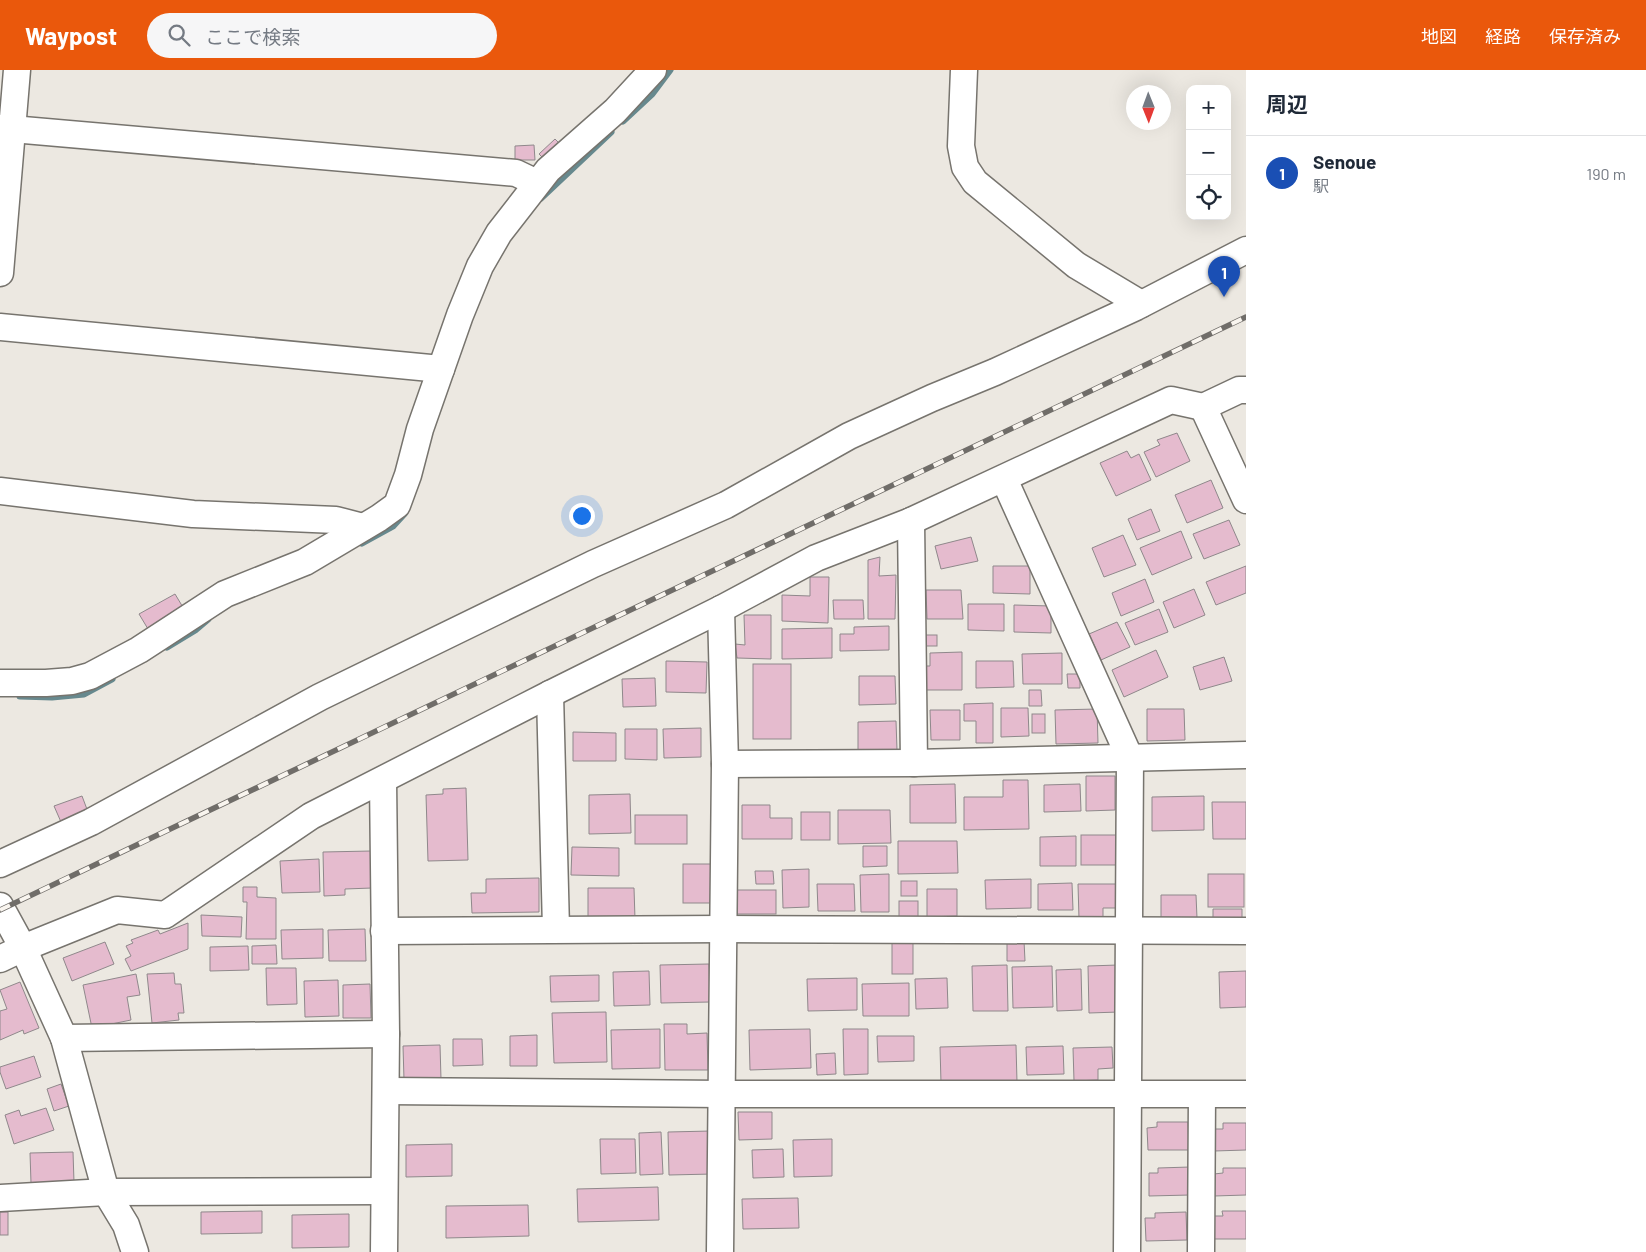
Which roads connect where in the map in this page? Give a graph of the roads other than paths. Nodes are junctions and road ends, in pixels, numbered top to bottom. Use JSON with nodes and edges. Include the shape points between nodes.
{"nodes":[{"id":1,"x":16,"y":70,"type":"edge"},
{"id":2,"x":653,"y":70,"type":"edge"},
{"id":3,"x":964,"y":70,"type":"edge"},
{"id":4,"x":6,"y":128,"type":"edge"},
{"id":5,"x":537,"y":183,"type":"junction"},
{"id":6,"x":1246,"y":250,"type":"edge"},
{"id":7,"x":0,"y":273,"type":"edge"},
{"id":8,"x":1140,"y":304,"type":"junction"},
{"id":9,"x":0,"y":327,"type":"edge"},
{"id":10,"x":441,"y":368,"type":"junction"},
{"id":11,"x":1246,"y":390,"type":"edge"},
{"id":12,"x":1203,"y":407,"type":"junction"},
{"id":13,"x":1004,"y":479,"type":"junction"},
{"id":14,"x":0,"y":491,"type":"edge"},
{"id":15,"x":1246,"y":500,"type":"edge"},
{"id":16,"x":911,"y":521,"type":"junction"},
{"id":17,"x":363,"y":527,"type":"junction"},
{"id":18,"x":721,"y":609,"type":"junction"},
{"id":19,"x":0,"y":683,"type":"edge"},
{"id":20,"x":550,"y":694,"type":"junction"},
{"id":21,"x":1246,"y":755,"type":"edge"},
{"id":22,"x":1130,"y":758,"type":"junction"},
{"id":23,"x":914,"y":763,"type":"junction"},
{"id":24,"x":725,"y":764,"type":"junction"},
{"id":25,"x":383,"y":780,"type":"junction"},
{"id":26,"x":0,"y":864,"type":"edge"},
{"id":27,"x":0,"y":906,"type":"edge"},
{"id":28,"x":723,"y":928,"type":"junction"},
{"id":29,"x":556,"y":929,"type":"junction"},
{"id":30,"x":384,"y":931,"type":"junction"},
{"id":31,"x":1128,"y":931,"type":"junction"},
{"id":32,"x":1246,"y":931,"type":"edge"},
{"id":33,"x":11,"y":953,"type":"edge"},
{"id":34,"x":386,"y":1034,"type":"junction"},
{"id":35,"x":64,"y":1038,"type":"junction"},
{"id":36,"x":386,"y":1091,"type":"junction"},
{"id":37,"x":722,"y":1094,"type":"junction"},
{"id":38,"x":1246,"y":1094,"type":"edge"},
{"id":39,"x":1128,"y":1095,"type":"junction"},
{"id":40,"x":1202,"y":1095,"type":"junction"},
{"id":41,"x":384,"y":1190,"type":"junction"},
{"id":42,"x":106,"y":1192,"type":"junction"},
{"id":43,"x":0,"y":1198,"type":"edge"},
{"id":44,"x":135,"y":1252,"type":"edge"},
{"id":45,"x":384,"y":1252,"type":"edge"},
{"id":46,"x":720,"y":1252,"type":"edge"},
{"id":47,"x":1127,"y":1252,"type":"edge"},
{"id":48,"x":1201,"y":1252,"type":"edge"}],
"edges":[{"from":1,"to":4,"type":"street"},
{"from":2,"to":5,"type":"street","via":[[615,111]]},
{"from":3,"to":8,"type":"street","via":[[961,146],[964,167],[974,182],[1076,265]]},
{"from":4,"to":5,"type":"street","via":[[516,173]]},
{"from":4,"to":7,"type":"street"},
{"from":5,"to":10,"type":"street","via":[[499,233],[480,266]]},
{"from":6,"to":8,"type":"street"},
{"from":8,"to":26,"type":"street","via":[[849,436],[726,505],[593,564],[320,697],[90,822]]},
{"from":9,"to":10,"type":"street"},
{"from":10,"to":17,"type":"street","via":[[397,505]]},
{"from":11,"to":12,"type":"street","via":[[1239,390]]},
{"from":12,"to":13,"type":"street","via":[[1172,400]]},
{"from":12,"to":15,"type":"street"},
{"from":13,"to":16,"type":"street"},
{"from":13,"to":22,"type":"street"},
{"from":14,"to":17,"type":"street","via":[[193,514],[336,520]]},
{"from":16,"to":18,"type":"street","via":[[816,558]]},
{"from":16,"to":23,"type":"street"},
{"from":17,"to":19,"type":"street","via":[[305,562],[225,594],[139,650],[90,676],[64,682]]},
{"from":18,"to":20,"type":"street"},
{"from":18,"to":24,"type":"street"},
{"from":20,"to":25,"type":"street"},
{"from":20,"to":29,"type":"street"},
{"from":21,"to":22,"type":"street"},
{"from":22,"to":23,"type":"street"},
{"from":22,"to":31,"type":"street"},
{"from":23,"to":24,"type":"street"},
{"from":24,"to":28,"type":"street"},
{"from":25,"to":30,"type":"street"},
{"from":25,"to":33,"type":"street","via":[[311,816],[165,915],[117,910]]},
{"from":27,"to":33,"type":"street"},
{"from":28,"to":29,"type":"street"},
{"from":28,"to":31,"type":"street"},
{"from":28,"to":37,"type":"street"},
{"from":29,"to":30,"type":"street"},
{"from":30,"to":34,"type":"street"},
{"from":31,"to":32,"type":"street"},
{"from":31,"to":39,"type":"street"},
{"from":33,"to":35,"type":"street"},
{"from":34,"to":35,"type":"street"},
{"from":34,"to":36,"type":"street"},
{"from":35,"to":42,"type":"street"},
{"from":36,"to":37,"type":"street"},
{"from":36,"to":41,"type":"street"},
{"from":37,"to":39,"type":"street"},
{"from":37,"to":46,"type":"street"},
{"from":38,"to":40,"type":"street"},
{"from":39,"to":40,"type":"street"},
{"from":39,"to":47,"type":"street"},
{"from":40,"to":48,"type":"street"},
{"from":41,"to":42,"type":"street"},
{"from":41,"to":45,"type":"street"},
{"from":42,"to":43,"type":"street"},
{"from":42,"to":44,"type":"street","via":[[126,1225]]}]}
